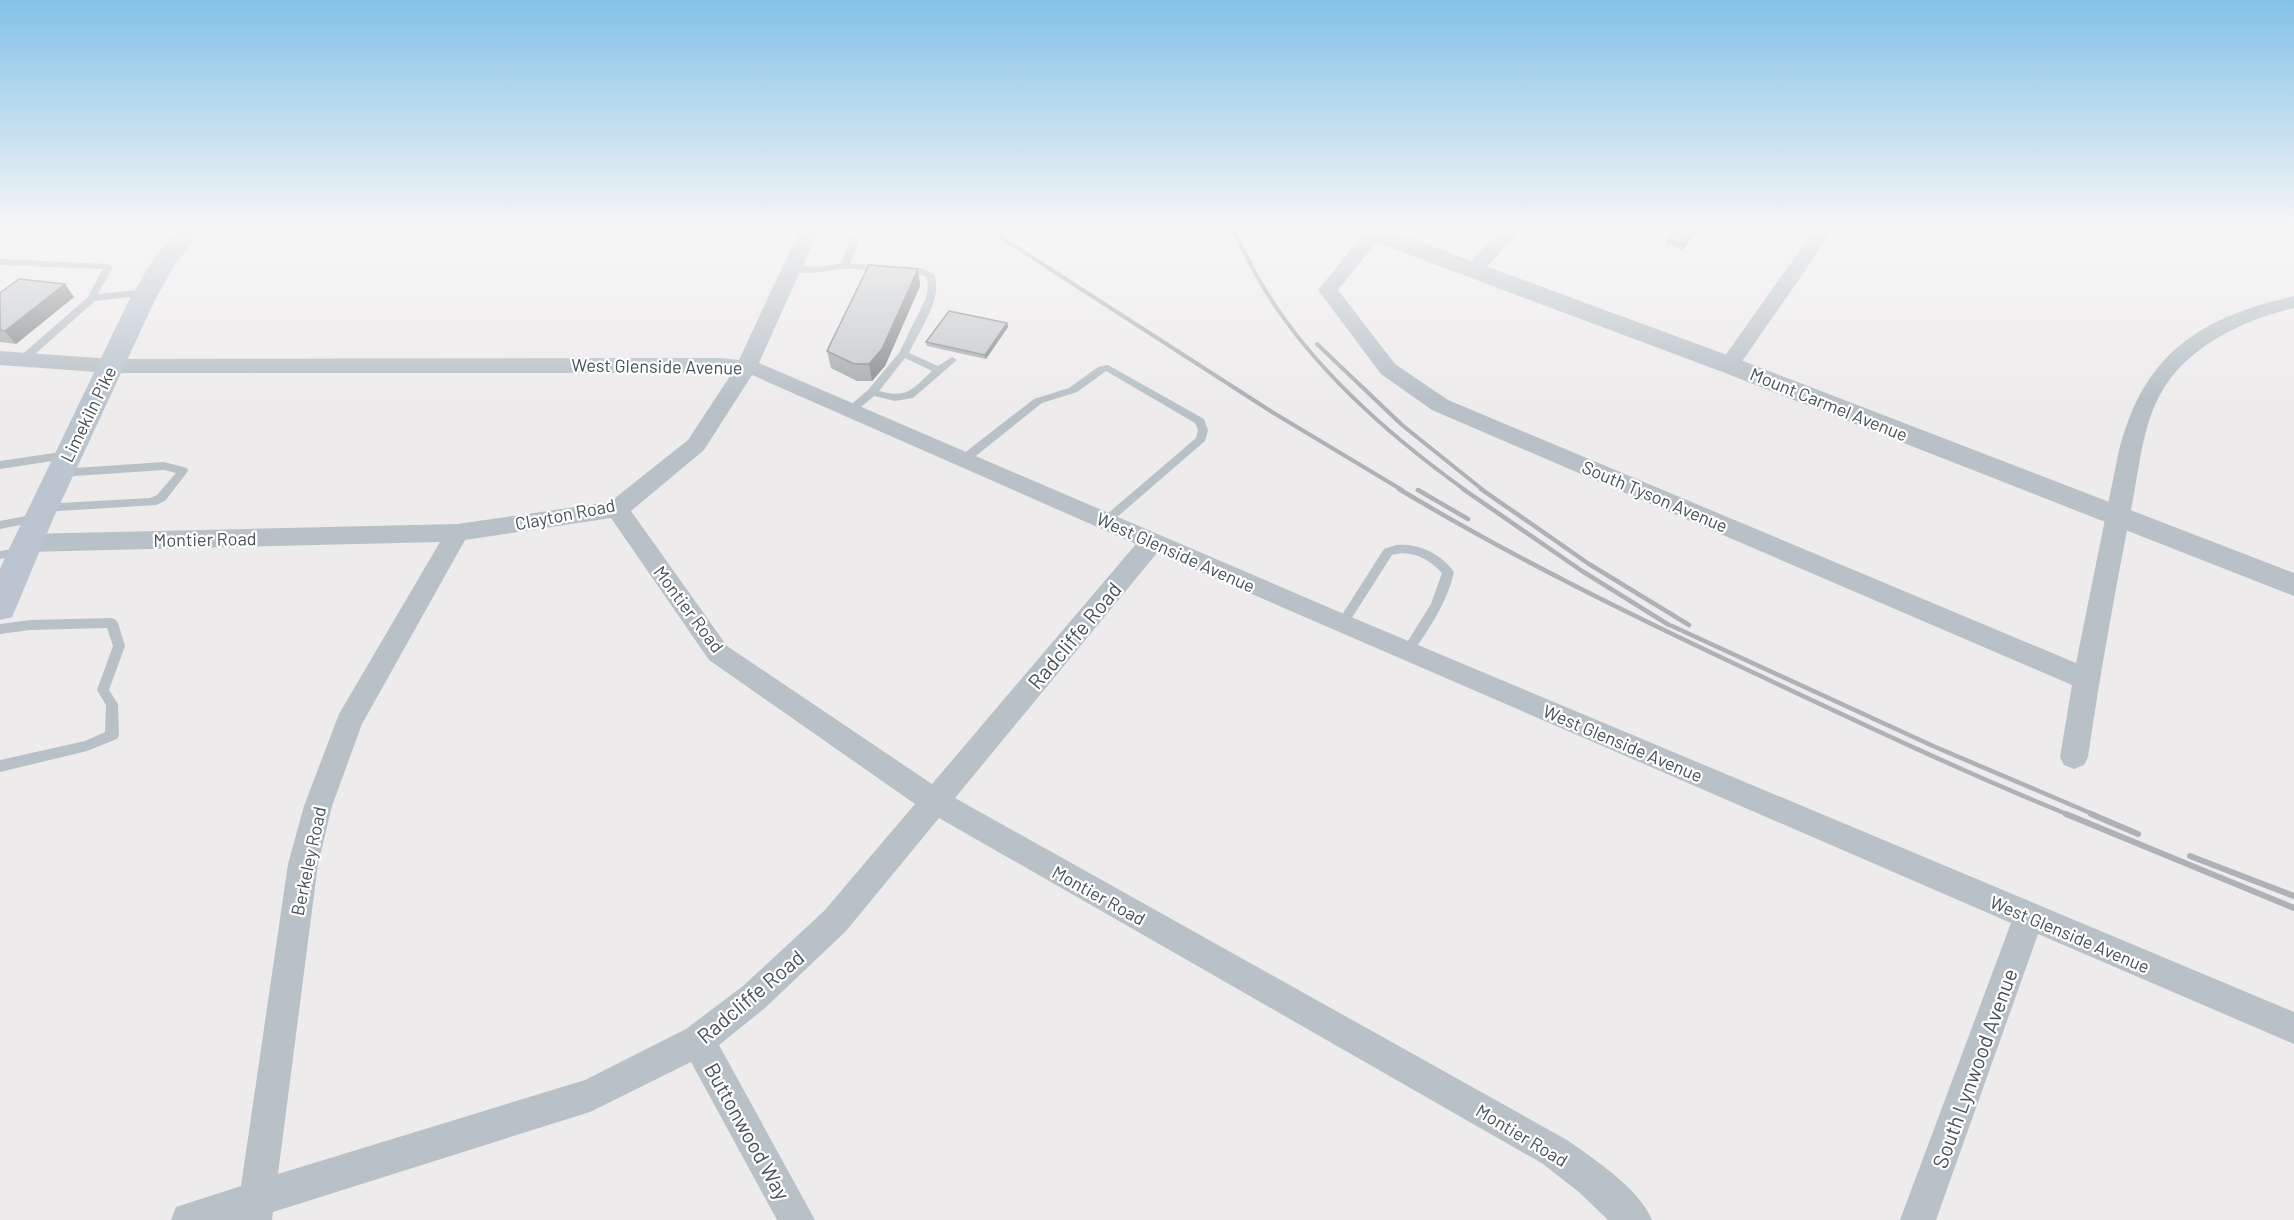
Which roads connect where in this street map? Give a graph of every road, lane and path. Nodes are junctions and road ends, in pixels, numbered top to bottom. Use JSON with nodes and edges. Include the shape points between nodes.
{"nodes":[{"id":1,"x":98,"y":286,"type":"edge"},
{"id":2,"x":150,"y":286,"type":"edge"},
{"id":3,"x":784,"y":286,"type":"edge"},
{"id":4,"x":933,"y":286,"type":"edge"},
{"id":5,"x":1331,"y":286,"type":"edge"},
{"id":6,"x":1519,"y":286,"type":"edge"},
{"id":7,"x":1785,"y":286,"type":"edge"},
{"id":8,"x":147,"y":292,"type":"junction"},
{"id":9,"x":92,"y":298,"type":"junction"},
{"id":10,"x":2294,"y":302,"type":"edge"},
{"id":11,"x":903,"y":354,"type":"junction"},
{"id":12,"x":0,"y":358,"type":"edge"},
{"id":13,"x":22,"y":360,"type":"junction"},
{"id":14,"x":952,"y":360,"type":"dead end"},
{"id":15,"x":1730,"y":365,"type":"junction"},
{"id":16,"x":111,"y":366,"type":"junction"},
{"id":17,"x":746,"y":367,"type":"junction"},
{"id":18,"x":939,"y":370,"type":"junction"},
{"id":19,"x":872,"y":392,"type":"junction"},
{"id":20,"x":851,"y":410,"type":"junction"},
{"id":21,"x":963,"y":460,"type":"junction"},
{"id":22,"x":64,"y":464,"type":"junction"},
{"id":23,"x":0,"y":465,"type":"edge"},
{"id":24,"x":617,"y":509,"type":"junction"},
{"id":25,"x":2117,"y":518,"type":"junction"},
{"id":26,"x":1106,"y":521,"type":"junction"},
{"id":27,"x":0,"y":525,"type":"edge"},
{"id":28,"x":457,"y":533,"type":"junction"},
{"id":29,"x":25,"y":535,"type":"edge"},
{"id":30,"x":1153,"y":541,"type":"junction"},
{"id":31,"x":2294,"y":585,"type":"edge"},
{"id":32,"x":0,"y":608,"type":"edge"},
{"id":33,"x":1342,"y":624,"type":"junction"},
{"id":34,"x":0,"y":629,"type":"edge"},
{"id":35,"x":1407,"y":652,"type":"junction"},
{"id":36,"x":2086,"y":679,"type":"junction"},
{"id":37,"x":2074,"y":757,"type":"dead end"},
{"id":38,"x":0,"y":766,"type":"edge"},
{"id":39,"x":934,"y":801,"type":"junction"},
{"id":40,"x":2029,"y":916,"type":"junction"},
{"id":41,"x":2294,"y":1029,"type":"edge"},
{"id":42,"x":698,"y":1041,"type":"junction"},
{"id":43,"x":255,"y":1210,"type":"edge"},
{"id":44,"x":189,"y":1220,"type":"edge"},
{"id":45,"x":797,"y":1220,"type":"edge"},
{"id":46,"x":1634,"y":1220,"type":"edge"},
{"id":47,"x":1918,"y":1220,"type":"edge"}],
"edges":[{"from":1,"to":9,"type":"lane"},
{"from":2,"to":8,"type":"main road","name":"Limekiln Pike"},
{"from":3,"to":17,"type":"street","name":"Clayton Road"},
{"from":4,"to":11,"type":"lane","via":[[931,298]]},
{"from":5,"to":36,"type":"street","name":"South Tyson Avenue","via":[[1328,290],[1388,369],[1440,405]]},
{"from":6,"to":15,"type":"street","name":"Mount Carmel Avenue"},
{"from":7,"to":15,"type":"street"},
{"from":8,"to":9,"type":"lane"},
{"from":8,"to":16,"type":"main road","name":"Limekiln Pike"},
{"from":9,"to":13,"type":"lane"},
{"from":10,"to":25,"type":"street","via":[[2258,311],[2224,327],[2186,351],[2161,377],[2138,420]]},
{"from":11,"to":18,"type":"lane"},
{"from":11,"to":19,"type":"lane"},
{"from":12,"to":13,"type":"street","name":"West Glenside Avenue"},
{"from":13,"to":16,"type":"street","name":"West Glenside Avenue"},
{"from":14,"to":18,"type":"lane"},
{"from":15,"to":25,"type":"street","name":"Mount Carmel Avenue"},
{"from":16,"to":17,"type":"street","name":"West Glenside Avenue"},
{"from":16,"to":22,"type":"main road","name":"Limekiln Pike"},
{"from":17,"to":20,"type":"street","name":"West Glenside Avenue","via":[[767,372]]},
{"from":17,"to":24,"type":"street","name":"Clayton Road","via":[[696,445]]},
{"from":18,"to":19,"type":"lane","via":[[906,399]]},
{"from":19,"to":20,"type":"lane"},
{"from":20,"to":21,"type":"street","name":"West Glenside Avenue"},
{"from":21,"to":26,"type":"street","name":"West Glenside Avenue"},
{"from":21,"to":26,"type":"lane","via":[[1038,401],[1073,390],[1108,368],[1200,421],[1203,430],[1201,438]]},
{"from":22,"to":23,"type":"lane"},
{"from":22,"to":29,"type":"main road","name":"Limekiln Pike"},
{"from":22,"to":29,"type":"lane","via":[[164,466],[183,471],[152,502]]},
{"from":24,"to":28,"type":"street","name":"Clayton Road"},
{"from":24,"to":39,"type":"street","name":"Montier Road","via":[[718,653]]},
{"from":25,"to":31,"type":"street","name":"Mount Carmel Avenue"},
{"from":25,"to":36,"type":"street"},
{"from":26,"to":30,"type":"street","name":"West Glenside Avenue"},
{"from":27,"to":29,"type":"lane"},
{"from":28,"to":29,"type":"street","name":"Montier Road"},
{"from":28,"to":43,"type":"street","name":"Berkeley Road","via":[[349,722],[318,806],[303,864]]},
{"from":29,"to":32,"type":"main road","name":"Limekiln Pike"},
{"from":30,"to":33,"type":"street","name":"West Glenside Avenue"},
{"from":30,"to":39,"type":"street","name":"Radcliffe Road"},
{"from":33,"to":35,"type":"street","name":"West Glenside Avenue"},
{"from":33,"to":35,"type":"lane","via":[[1388,552],[1396,548],[1417,552],[1441,563],[1448,572],[1436,609]]},
{"from":34,"to":38,"type":"lane","via":[[112,624],[119,646],[103,690],[112,704],[112,735],[87,746]]},
{"from":35,"to":40,"type":"street","name":"West Glenside Avenue"},
{"from":36,"to":37,"type":"street"},
{"from":39,"to":42,"type":"street","name":"Radcliffe Road","via":[[835,921],[754,997]]},
{"from":39,"to":46,"type":"street","name":"Montier Road","via":[[1536,1140],[1593,1180]]},
{"from":40,"to":41,"type":"street","name":"West Glenside Avenue"},
{"from":40,"to":47,"type":"street","name":"South Lynwood Avenue"},
{"from":42,"to":43,"type":"street","name":"Radcliffe Road","via":[[590,1095]]},
{"from":42,"to":45,"type":"street","name":"Buttonwood Way"},
{"from":43,"to":44,"type":"street","name":"Radcliffe Road"}]}
